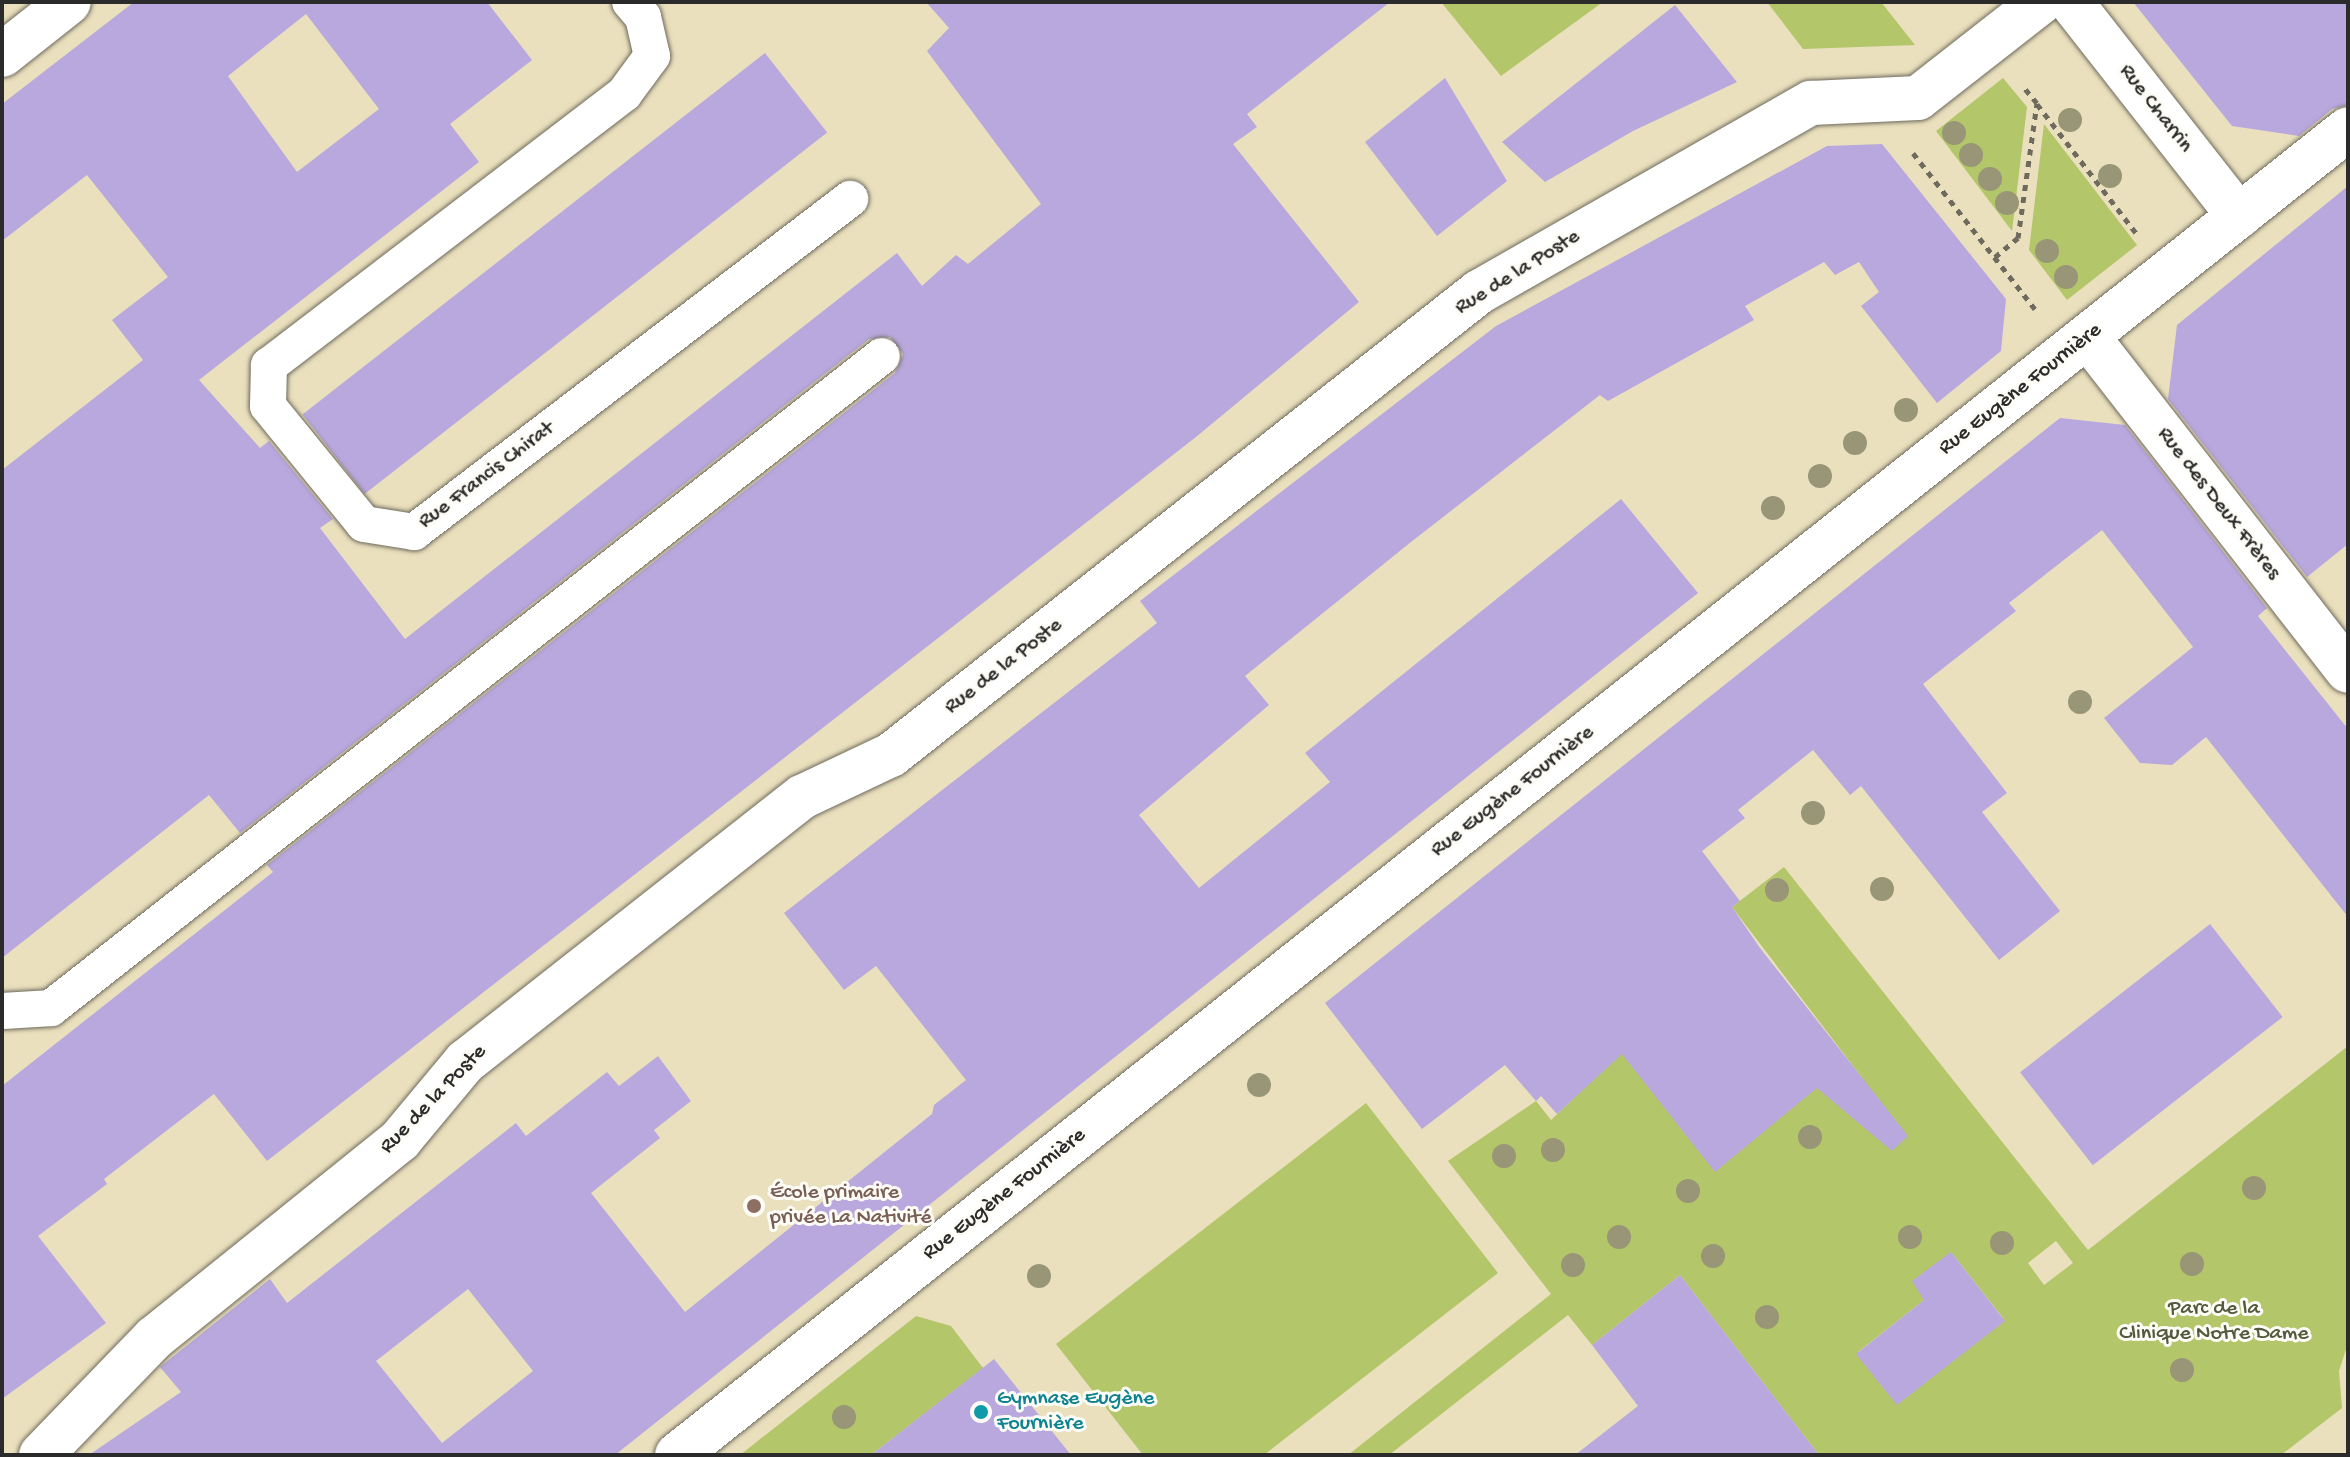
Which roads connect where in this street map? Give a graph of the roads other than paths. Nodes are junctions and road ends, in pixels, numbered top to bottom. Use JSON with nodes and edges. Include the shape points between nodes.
{"nodes":[{"id":1,"x":69,"y":2,"type":"edge"},
{"id":2,"x":630,"y":2,"type":"edge"},
{"id":3,"x":2041,"y":2,"type":"edge"},
{"id":4,"x":2071,"y":2,"type":"edge"},
{"id":5,"x":2,"y":55,"type":"edge"},
{"id":6,"x":2348,"y":129,"type":"edge"},
{"id":7,"x":850,"y":199,"type":"dead end"},
{"id":8,"x":2239,"y":216,"type":"junction"},
{"id":9,"x":2088,"y":337,"type":"junction"},
{"id":10,"x":882,"y":356,"type":"dead end"},
{"id":11,"x":2348,"y":671,"type":"edge"},
{"id":12,"x":2,"y":1011,"type":"edge"},
{"id":13,"x":41,"y":1455,"type":"edge"},
{"id":14,"x":677,"y":1455,"type":"edge"}],
"edges":[{"from":1,"to":5,"type":"street"},
{"from":2,"to":7,"type":"lane","name":"Rue Francis Chirat","via":[[643,17],[652,56],[624,94],[269,365],[268,406],[364,524],[414,532]]},
{"from":3,"to":13,"type":"street","name":"Rue de la Poste","via":[[1918,98],[1811,103],[1479,292],[891,755],[802,797],[465,1062],[400,1140],[154,1338]]},
{"from":4,"to":8,"type":"street","name":"Rue Charrin"},
{"from":6,"to":8,"type":"street","name":"Rue Eugène Fournière"},
{"from":8,"to":9,"type":"street","name":"Rue Eugène Fournière"},
{"from":9,"to":11,"type":"street","name":"Rue des Deux Frères"},
{"from":9,"to":14,"type":"street","name":"Rue Eugène Fournière"},
{"from":10,"to":12,"type":"lane","via":[[51,1008]]}]}
